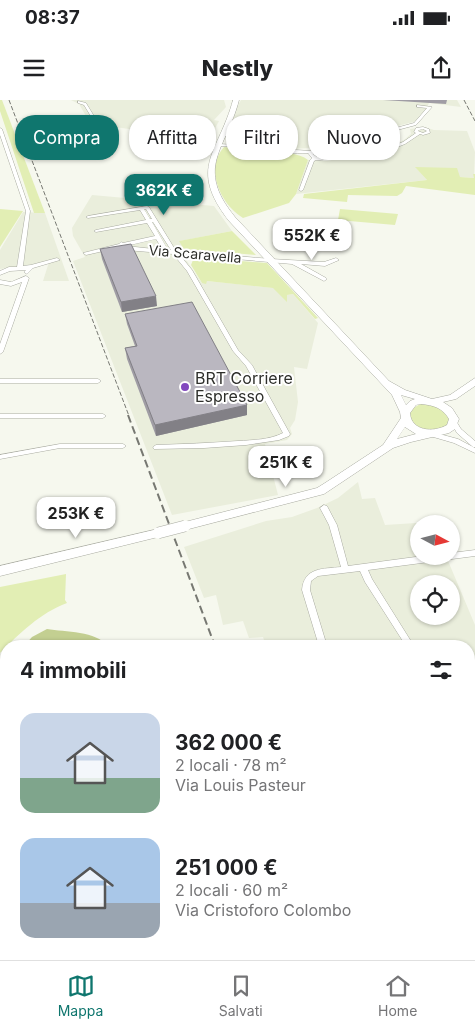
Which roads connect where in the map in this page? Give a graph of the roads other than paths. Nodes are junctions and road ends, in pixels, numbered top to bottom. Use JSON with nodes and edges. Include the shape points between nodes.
{"nodes":[{"id":1,"x":232,"y":100,"type":"edge"},
{"id":2,"x":236,"y":100,"type":"edge"},
{"id":3,"x":77,"y":101,"type":"edge"},
{"id":4,"x":86,"y":102,"type":"edge"},
{"id":5,"x":418,"y":106,"type":"dead end"},
{"id":6,"x":92,"y":115,"type":"edge"},
{"id":7,"x":230,"y":115,"type":"edge"},
{"id":8,"x":230,"y":115,"type":"edge"},
{"id":9,"x":226,"y":125,"type":"edge"},
{"id":10,"x":400,"y":128,"type":"edge"},
{"id":11,"x":0,"y":129,"type":"edge"},
{"id":12,"x":223,"y":132,"type":"junction"},
{"id":13,"x":419,"y":133,"type":"dead end"},
{"id":14,"x":226,"y":137,"type":"edge"},
{"id":15,"x":218,"y":145,"type":"junction"},
{"id":16,"x":400,"y":145,"type":"edge"},
{"id":17,"x":226,"y":146,"type":"edge"},
{"id":18,"x":312,"y":160,"type":"edge"},
{"id":19,"x":301,"y":190,"type":"dead end"},
{"id":20,"x":141,"y":208,"type":"junction"},
{"id":21,"x":88,"y":217,"type":"dead end"},
{"id":22,"x":155,"y":220,"type":"junction"},
{"id":23,"x":149,"y":221,"type":"junction"},
{"id":24,"x":96,"y":231,"type":"dead end"},
{"id":25,"x":165,"y":237,"type":"junction"},
{"id":26,"x":158,"y":238,"type":"junction"},
{"id":27,"x":120,"y":244,"type":"junction"},
{"id":28,"x":166,"y":251,"type":"junction"},
{"id":29,"x":174,"y":252,"type":"junction"},
{"id":30,"x":86,"y":253,"type":"dead end"},
{"id":31,"x":184,"y":253,"type":"junction"},
{"id":32,"x":204,"y":255,"type":"junction"},
{"id":33,"x":57,"y":260,"type":"dead end"},
{"id":34,"x":336,"y":260,"type":"dead end"},
{"id":35,"x":188,"y":261,"type":"junction"},
{"id":36,"x":271,"y":261,"type":"junction"},
{"id":37,"x":291,"y":261,"type":"junction"},
{"id":38,"x":20,"y":268,"type":"junction"},
{"id":39,"x":29,"y":269,"type":"junction"},
{"id":40,"x":189,"y":270,"type":"junction"},
{"id":41,"x":2,"y":271,"type":"edge"},
{"id":42,"x":324,"y":279,"type":"dead end"},
{"id":43,"x":25,"y":280,"type":"junction"},
{"id":44,"x":0,"y":282,"type":"edge"},
{"id":45,"x":7,"y":284,"type":"junction"},
{"id":46,"x":19,"y":298,"type":"junction"},
{"id":47,"x":0,"y":352,"type":"edge"},
{"id":48,"x":382,"y":379,"type":"junction"},
{"id":49,"x":475,"y":380,"type":"edge"},
{"id":50,"x":0,"y":381,"type":"edge"},
{"id":51,"x":98,"y":381,"type":"dead end"},
{"id":52,"x":430,"y":402,"type":"junction"},
{"id":53,"x":405,"y":415,"type":"junction"},
{"id":54,"x":0,"y":416,"type":"edge"},
{"id":55,"x":102,"y":416,"type":"dead end"},
{"id":56,"x":454,"y":421,"type":"junction"},
{"id":57,"x":431,"y":434,"type":"junction"},
{"id":58,"x":475,"y":445,"type":"edge"},
{"id":59,"x":123,"y":446,"type":"dead end"},
{"id":60,"x":156,"y":447,"type":"dead end"},
{"id":61,"x":387,"y":447,"type":"junction"},
{"id":62,"x":475,"y":451,"type":"edge"},
{"id":63,"x":0,"y":457,"type":"edge"},
{"id":64,"x":324,"y":508,"type":"dead end"},
{"id":65,"x":475,"y":553,"type":"edge"},
{"id":66,"x":460,"y":555,"type":"edge"},
{"id":67,"x":410,"y":561,"type":"edge"},
{"id":68,"x":363,"y":567,"type":"junction"},
{"id":69,"x":345,"y":569,"type":"junction"},
{"id":70,"x":0,"y":571,"type":"edge"},
{"id":71,"x":321,"y":640,"type":"edge"},
{"id":72,"x":406,"y":640,"type":"edge"}],
"edges":[{"from":1,"to":7,"type":"street"},
{"from":2,"to":8,"type":"street"},
{"from":3,"to":4,"type":"street"},
{"from":4,"to":6,"type":"street"},
{"from":5,"to":10,"type":"street","via":[[430,107],[415,124]]},
{"from":9,"to":12,"type":"street"},
{"from":11,"to":38,"type":"street","via":[[28,211]]},
{"from":12,"to":14,"type":"street"},
{"from":12,"to":15,"type":"street"},
{"from":13,"to":16,"type":"street"},
{"from":15,"to":17,"type":"street"},
{"from":15,"to":36,"type":"street","via":[[210,169],[214,192],[226,213]]},
{"from":18,"to":19,"type":"street"},
{"from":20,"to":21,"type":"street"},
{"from":20,"to":22,"type":"street","via":[[147,207]]},
{"from":20,"to":23,"type":"street"},
{"from":22,"to":23,"type":"street"},
{"from":22,"to":25,"type":"street"},
{"from":23,"to":24,"type":"street"},
{"from":23,"to":26,"type":"street"},
{"from":25,"to":26,"type":"street"},
{"from":25,"to":29,"type":"street"},
{"from":26,"to":27,"type":"street"},
{"from":26,"to":28,"type":"street"},
{"from":27,"to":28,"type":"street","name":"Via Scaravella","via":[[126,248]]},
{"from":27,"to":30,"type":"street"},
{"from":28,"to":29,"type":"street","name":"Via Scaravella"},
{"from":29,"to":31,"type":"street","name":"Via Scaravella"},
{"from":29,"to":40,"type":"street"},
{"from":31,"to":32,"type":"street","name":"Via Scaravella"},
{"from":31,"to":35,"type":"street"},
{"from":32,"to":35,"type":"street"},
{"from":32,"to":36,"type":"street","name":"Via Scaravella"},
{"from":33,"to":39,"type":"street"},
{"from":34,"to":37,"type":"street","name":"Via Scaravella","via":[[325,264]]},
{"from":35,"to":40,"type":"street"},
{"from":36,"to":37,"type":"street","name":"Via Scaravella"},
{"from":36,"to":48,"type":"street"},
{"from":37,"to":42,"type":"street"},
{"from":38,"to":39,"type":"street"},
{"from":38,"to":41,"type":"street"},
{"from":39,"to":43,"type":"street"},
{"from":40,"to":60,"type":"street","via":[[231,344],[249,365],[287,434],[258,441]]},
{"from":43,"to":45,"type":"street"},
{"from":43,"to":46,"type":"street"},
{"from":44,"to":45,"type":"street"},
{"from":45,"to":46,"type":"street","via":[[18,288]]},
{"from":46,"to":47,"type":"street"},
{"from":48,"to":52,"type":"street","via":[[402,392]]},
{"from":48,"to":53,"type":"street","via":[[396,394]]},
{"from":49,"to":52,"type":"street","via":[[453,397]]},
{"from":49,"to":56,"type":"street","via":[[474,386],[458,405]]},
{"from":50,"to":51,"type":"street"},
{"from":52,"to":53,"type":"street","via":[[413,403]]},
{"from":52,"to":56,"type":"street","via":[[447,408]]},
{"from":53,"to":57,"type":"street","via":[[414,429]]},
{"from":53,"to":61,"type":"street"},
{"from":54,"to":55,"type":"street"},
{"from":56,"to":57,"type":"street","via":[[447,431]]},
{"from":56,"to":58,"type":"street","via":[[459,431]]},
{"from":57,"to":61,"type":"street","via":[[407,438]]},
{"from":57,"to":62,"type":"street"},
{"from":59,"to":63,"type":"street","via":[[60,446]]},
{"from":61,"to":70,"type":"street","bridge":true,"via":[[320,491]]},
{"from":64,"to":69,"type":"street","via":[[333,525]]},
{"from":65,"to":66,"type":"street"},
{"from":67,"to":68,"type":"street"},
{"from":68,"to":69,"type":"street"},
{"from":68,"to":72,"type":"street"},
{"from":69,"to":71,"type":"street","via":[[318,573],[309,578],[306,590]]}]}
